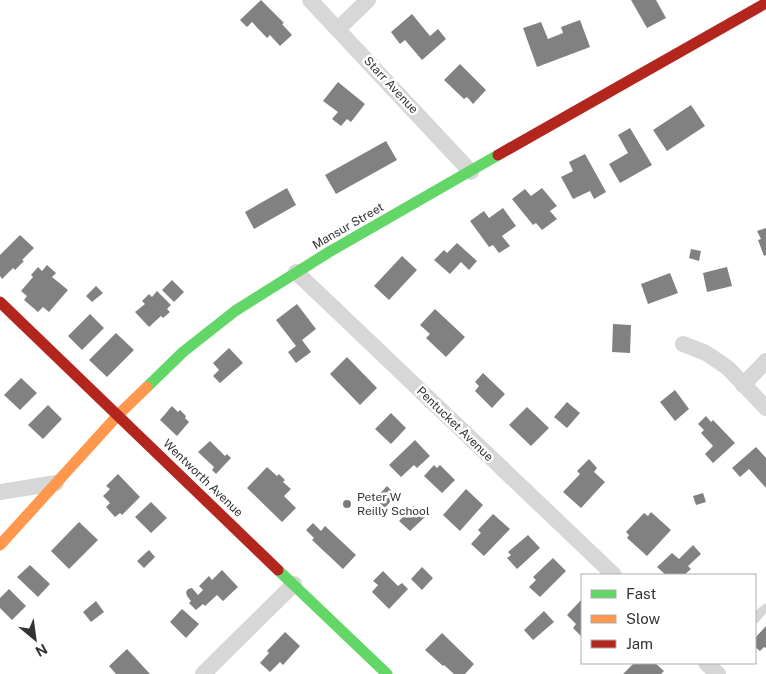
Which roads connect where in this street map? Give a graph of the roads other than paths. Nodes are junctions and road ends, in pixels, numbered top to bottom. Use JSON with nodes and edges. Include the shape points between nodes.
{"nodes":[{"id":1,"x":310,"y":0,"type":"edge"},
{"id":2,"x":368,"y":0,"type":"edge"},
{"id":3,"x":766,"y":3,"type":"edge"},
{"id":4,"x":338,"y":29,"type":"junction"},
{"id":5,"x":471,"y":172,"type":"junction"},
{"id":6,"x":296,"y":272,"type":"junction"},
{"id":7,"x":0,"y":302,"type":"edge"},
{"id":8,"x":683,"y":344,"type":"dead end"},
{"id":9,"x":766,"y":361,"type":"edge"},
{"id":10,"x":743,"y":385,"type":"junction"},
{"id":11,"x":766,"y":408,"type":"edge"},
{"id":12,"x":118,"y":415,"type":"junction"},
{"id":13,"x":56,"y":483,"type":"junction"},
{"id":14,"x":0,"y":492,"type":"edge"},
{"id":15,"x":0,"y":545,"type":"edge"},
{"id":16,"x":613,"y":574,"type":"edge"},
{"id":17,"x":294,"y":584,"type":"junction"},
{"id":18,"x":766,"y":608,"type":"edge"},
{"id":19,"x":756,"y":618,"type":"edge"},
{"id":20,"x":203,"y":674,"type":"edge"},
{"id":21,"x":387,"y":674,"type":"edge"}],
"edges":[{"from":1,"to":4,"type":"street","name":"Starr Avenue"},
{"from":2,"to":4,"type":"street"},
{"from":3,"to":5,"type":"street","name":"Mansur Street"},
{"from":4,"to":5,"type":"street","name":"Starr Avenue"},
{"from":5,"to":6,"type":"street","name":"Mansur Street"},
{"from":6,"to":12,"type":"street","name":"Mansur Street","via":[[235,311],[182,352]]},
{"from":6,"to":16,"type":"street","name":"Pentucket Avenue"},
{"from":7,"to":12,"type":"street","name":"Wentworth Avenue"},
{"from":8,"to":10,"type":"street","via":[[706,352],[728,368]]},
{"from":9,"to":10,"type":"street"},
{"from":10,"to":11,"type":"street"},
{"from":12,"to":13,"type":"street","name":"Mansur Street"},
{"from":12,"to":17,"type":"street","name":"Wentworth Avenue"},
{"from":13,"to":14,"type":"street"},
{"from":13,"to":15,"type":"street","name":"Mansur Street"},
{"from":17,"to":20,"type":"street"},
{"from":17,"to":21,"type":"street","name":"Wentworth Avenue"},
{"from":18,"to":19,"type":"lane"}]}
